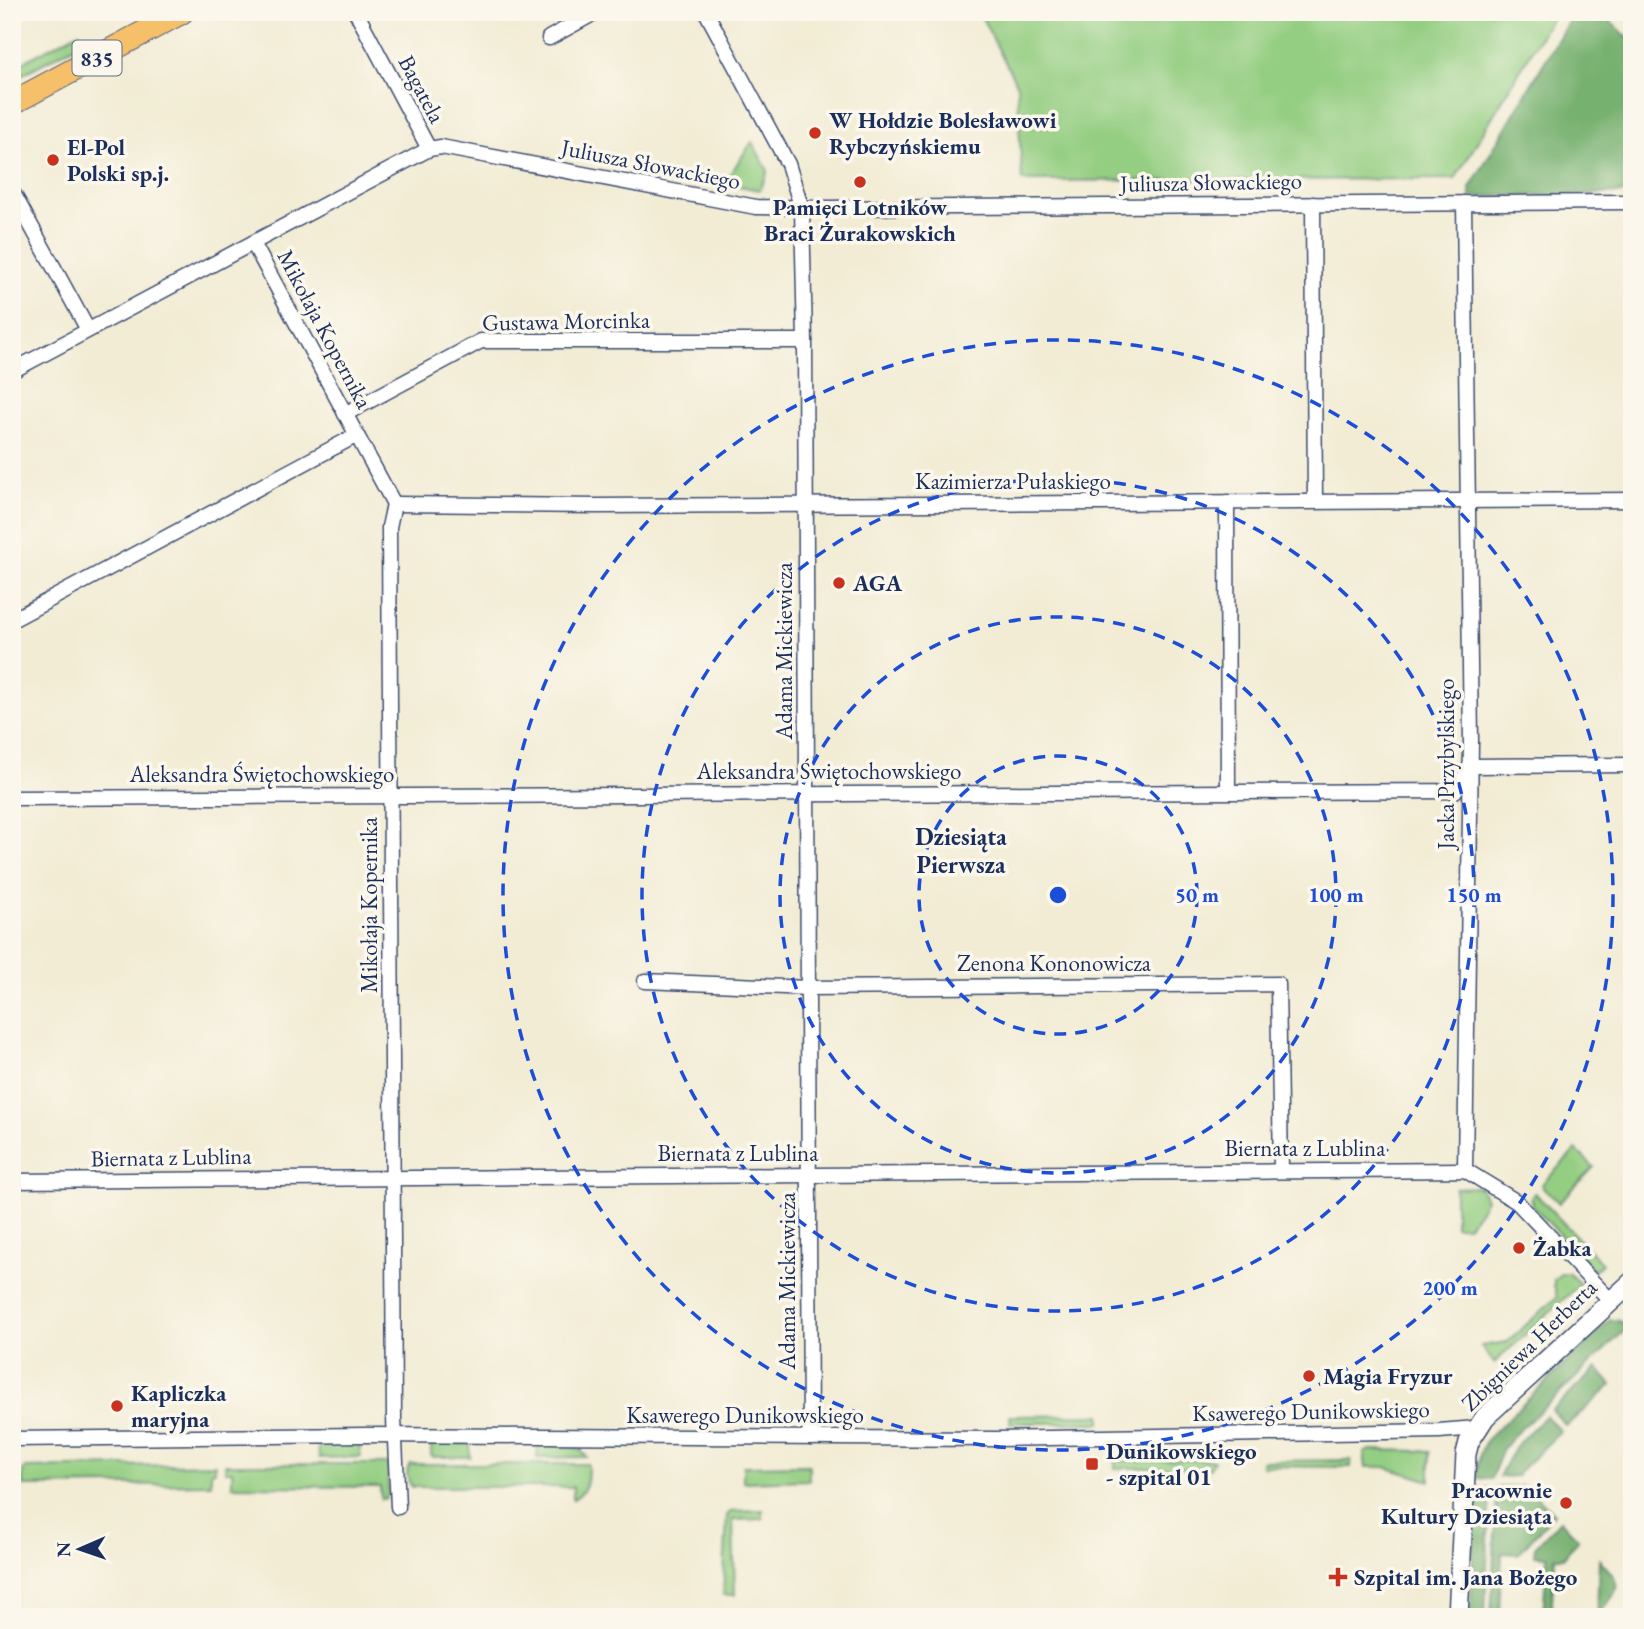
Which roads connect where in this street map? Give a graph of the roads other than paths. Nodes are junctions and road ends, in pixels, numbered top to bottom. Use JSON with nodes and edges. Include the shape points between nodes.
{"nodes":[{"id":1,"x":182,"y":12,"type":"edge"},
{"id":2,"x":356,"y":12,"type":"edge"},
{"id":3,"x":596,"y":12,"type":"edge"},
{"id":4,"x":706,"y":12,"type":"edge"},
{"id":5,"x":549,"y":38,"type":"dead end"},
{"id":6,"x":12,"y":103,"type":"edge"},
{"id":7,"x":429,"y":149,"type":"junction"},
{"id":8,"x":12,"y":191,"type":"edge"},
{"id":9,"x":1632,"y":202,"type":"edge"},
{"id":10,"x":1464,"y":203,"type":"junction"},
{"id":11,"x":1313,"y":204,"type":"junction"},
{"id":12,"x":802,"y":209,"type":"junction"},
{"id":13,"x":253,"y":243,"type":"junction"},
{"id":14,"x":88,"y":330,"type":"junction"},
{"id":15,"x":805,"y":341,"type":"junction"},
{"id":16,"x":12,"y":371,"type":"edge"},
{"id":17,"x":345,"y":414,"type":"junction"},
{"id":18,"x":357,"y":435,"type":"junction"},
{"id":19,"x":1469,"y":499,"type":"junction"},
{"id":20,"x":1315,"y":500,"type":"junction"},
{"id":21,"x":1632,"y":500,"type":"edge"},
{"id":22,"x":1227,"y":502,"type":"junction"},
{"id":23,"x":806,"y":504,"type":"junction"},
{"id":24,"x":394,"y":505,"type":"junction"},
{"id":25,"x":12,"y":620,"type":"edge"},
{"id":26,"x":1632,"y":765,"type":"edge"},
{"id":27,"x":1470,"y":766,"type":"junction"},
{"id":28,"x":1228,"y":791,"type":"junction"},
{"id":29,"x":807,"y":793,"type":"junction"},
{"id":30,"x":391,"y":796,"type":"junction"},
{"id":31,"x":12,"y":798,"type":"edge"},
{"id":32,"x":645,"y":981,"type":"dead end"},
{"id":33,"x":808,"y":988,"type":"junction"},
{"id":34,"x":1281,"y":1170,"type":"junction"},
{"id":35,"x":1465,"y":1170,"type":"junction"},
{"id":36,"x":809,"y":1176,"type":"junction"},
{"id":37,"x":393,"y":1177,"type":"junction"},
{"id":38,"x":12,"y":1181,"type":"edge"},
{"id":39,"x":1632,"y":1282,"type":"edge"},
{"id":40,"x":1610,"y":1300,"type":"junction"},
{"id":41,"x":1477,"y":1428,"type":"junction"},
{"id":42,"x":396,"y":1435,"type":"junction"},
{"id":43,"x":810,"y":1438,"type":"junction"},
{"id":44,"x":12,"y":1439,"type":"edge"},
{"id":45,"x":398,"y":1507,"type":"dead end"},
{"id":46,"x":1458,"y":1617,"type":"edge"}],
"edges":[{"from":1,"to":6,"type":"main road","number":"835"},
{"from":2,"to":7,"type":"street","name":"Bagatela"},
{"from":3,"to":5,"type":"street"},
{"from":4,"to":12,"type":"street","name":"Adama Mickiewicza","via":[[788,164]]},
{"from":7,"to":12,"type":"street","name":"Juliusza Słowackiego","via":[[756,207]]},
{"from":7,"to":13,"type":"street"},
{"from":8,"to":14,"type":"street"},
{"from":9,"to":10,"type":"street","name":"Juliusza Słowackiego"},
{"from":10,"to":11,"type":"street","name":"Juliusza Słowackiego"},
{"from":10,"to":19,"type":"street","name":"Jacka Przybylskiego"},
{"from":11,"to":12,"type":"street","name":"Juliusza Słowackiego"},
{"from":11,"to":20,"type":"street"},
{"from":12,"to":15,"type":"street","name":"Adama Mickiewicza"},
{"from":13,"to":14,"type":"street"},
{"from":13,"to":17,"type":"street","name":"Mikołaja Kopernika"},
{"from":14,"to":16,"type":"street"},
{"from":15,"to":17,"type":"street","name":"Gustawa Morcinka","via":[[481,341]]},
{"from":15,"to":23,"type":"street","name":"Adama Mickiewicza"},
{"from":17,"to":18,"type":"street","name":"Mikołaja Kopernika"},
{"from":18,"to":24,"type":"street","name":"Mikołaja Kopernika"},
{"from":18,"to":25,"type":"street"},
{"from":19,"to":20,"type":"street","name":"Kazimierza Pułaskiego"},
{"from":19,"to":21,"type":"street","name":"Kazimierza Pułaskiego"},
{"from":19,"to":27,"type":"street","name":"Jacka Przybylskiego"},
{"from":20,"to":22,"type":"street","name":"Kazimierza Pułaskiego"},
{"from":22,"to":23,"type":"street","name":"Kazimierza Pułaskiego"},
{"from":22,"to":28,"type":"street"},
{"from":23,"to":24,"type":"street","name":"Kazimierza Pułaskiego"},
{"from":23,"to":29,"type":"street","name":"Adama Mickiewicza"},
{"from":24,"to":30,"type":"street","name":"Mikołaja Kopernika","via":[[389,527]]},
{"from":26,"to":27,"type":"street"},
{"from":27,"to":28,"type":"street","name":"Aleksandra Świętochowskiego","via":[[1455,791]]},
{"from":27,"to":35,"type":"street","name":"Jacka Przybylskiego"},
{"from":28,"to":29,"type":"street","name":"Aleksandra Świętochowskiego"},
{"from":29,"to":30,"type":"street","name":"Aleksandra Świętochowskiego"},
{"from":29,"to":33,"type":"street","name":"Adama Mickiewicza"},
{"from":30,"to":31,"type":"street","name":"Aleksandra Świętochowskiego"},
{"from":30,"to":37,"type":"street","name":"Mikołaja Kopernika"},
{"from":32,"to":33,"type":"street","name":"Zenona Kononowicza"},
{"from":33,"to":34,"type":"street","name":"Zenona Kononowicza","via":[[1279,984]]},
{"from":33,"to":36,"type":"street","name":"Adama Mickiewicza"},
{"from":34,"to":35,"type":"street","name":"Biernata z Lublina"},
{"from":34,"to":36,"type":"street","name":"Biernata z Lublina"},
{"from":35,"to":40,"type":"street","via":[[1517,1202]]},
{"from":36,"to":37,"type":"street","name":"Biernata z Lublina"},
{"from":36,"to":43,"type":"street","name":"Adama Mickiewicza"},
{"from":37,"to":38,"type":"street","name":"Biernata z Lublina"},
{"from":37,"to":42,"type":"street","name":"Mikołaja Kopernika"},
{"from":39,"to":40,"type":"street","name":"Zbigniewa Herberta"},
{"from":40,"to":41,"type":"street","name":"Zbigniewa Herberta"},
{"from":41,"to":43,"type":"street","name":"Ksawerego Dunikowskiego","via":[[1238,1436]]},
{"from":41,"to":46,"type":"street","name":"Zbigniewa Herberta","via":[[1466,1454]]},
{"from":42,"to":43,"type":"street","name":"Ksawerego Dunikowskiego"},
{"from":42,"to":44,"type":"street","name":"Ksawerego Dunikowskiego"},
{"from":42,"to":45,"type":"street","name":"Mikołaja Kopernika"}]}
